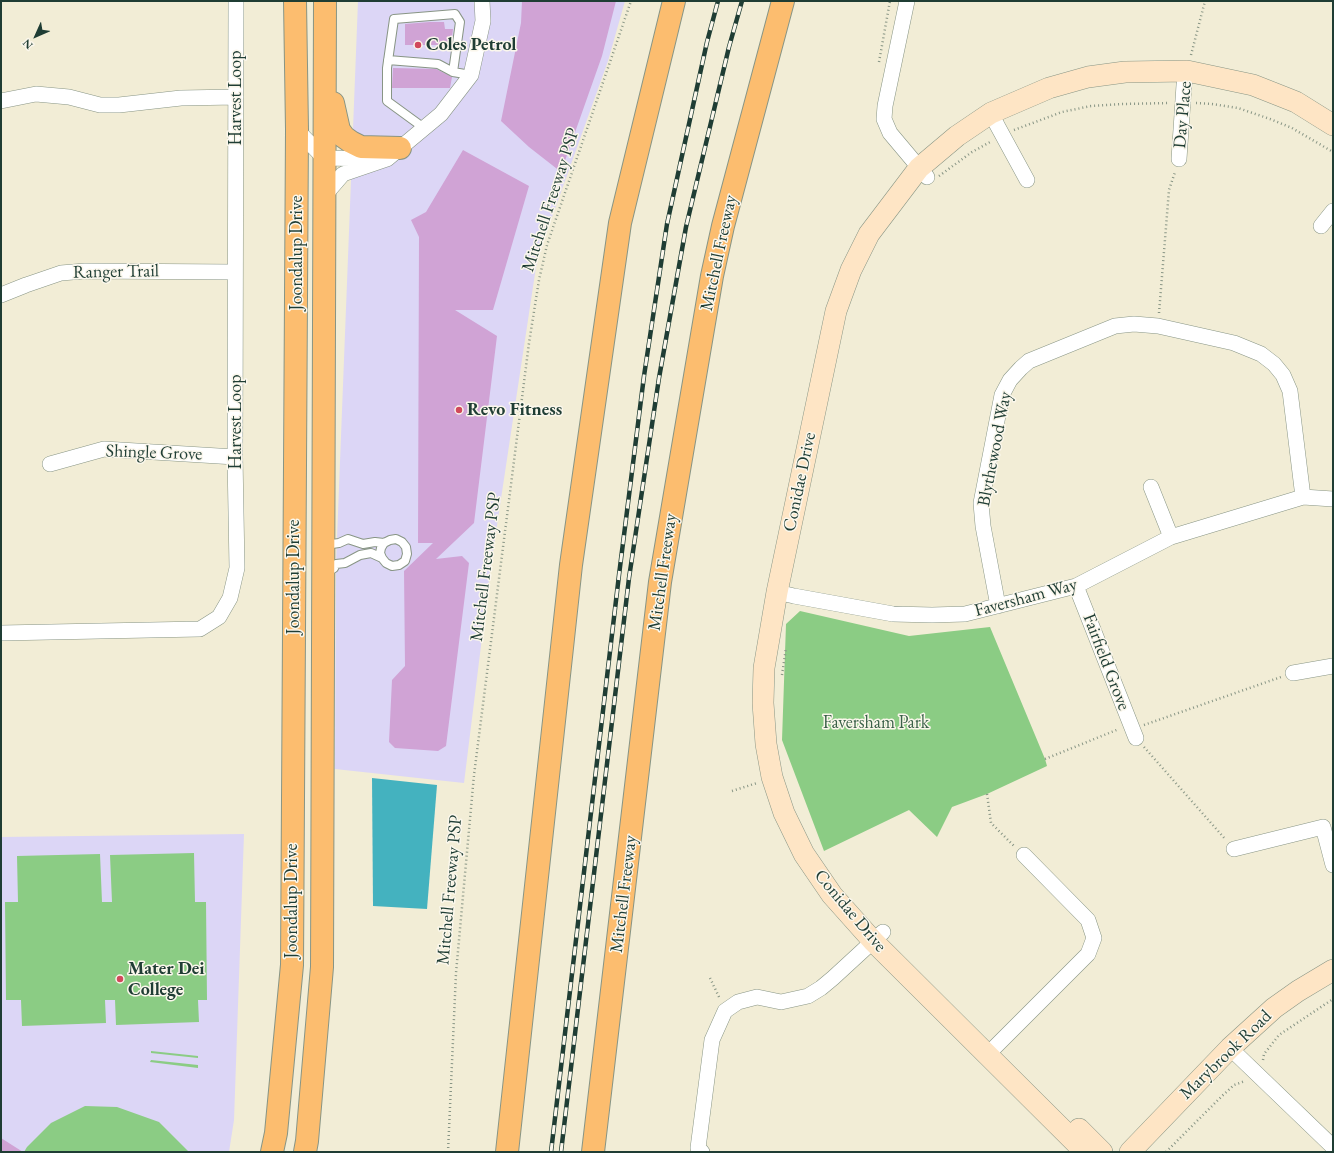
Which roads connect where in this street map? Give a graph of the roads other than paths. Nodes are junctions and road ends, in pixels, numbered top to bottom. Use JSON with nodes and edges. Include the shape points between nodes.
{"nodes":[{"id":1,"x":236,"y":1,"type":"edge"},
{"id":2,"x":295,"y":1,"type":"edge"},
{"id":3,"x":325,"y":1,"type":"edge"},
{"id":4,"x":482,"y":1,"type":"edge"},
{"id":5,"x":674,"y":1,"type":"edge"},
{"id":6,"x":784,"y":1,"type":"edge"},
{"id":7,"x":907,"y":1,"type":"edge"},
{"id":8,"x":388,"y":60,"type":"junction"},
{"id":9,"x":453,"y":72,"type":"junction"},
{"id":10,"x":324,"y":75,"type":"junction"},
{"id":11,"x":471,"y":75,"type":"junction"},
{"id":12,"x":1185,"y":86,"type":"junction"},
{"id":13,"x":236,"y":97,"type":"junction"},
{"id":14,"x":1,"y":100,"type":"edge"},
{"id":15,"x":997,"y":124,"type":"junction"},
{"id":16,"x":1333,"y":125,"type":"edge"},
{"id":17,"x":424,"y":128,"type":"junction"},
{"id":18,"x":297,"y":130,"type":"junction"},
{"id":19,"x":1333,"y":141,"type":"edge"},
{"id":20,"x":394,"y":154,"type":"junction"},
{"id":21,"x":324,"y":158,"type":"junction"},
{"id":22,"x":1179,"y":159,"type":"road end"},
{"id":23,"x":928,"y":174,"type":"junction"},
{"id":24,"x":1027,"y":180,"type":"dead end"},
{"id":25,"x":324,"y":196,"type":"junction"},
{"id":26,"x":1333,"y":211,"type":"edge"},
{"id":27,"x":1321,"y":226,"type":"dead end"},
{"id":28,"x":235,"y":272,"type":"junction"},
{"id":29,"x":1,"y":296,"type":"edge"},
{"id":30,"x":236,"y":457,"type":"junction"},
{"id":31,"x":50,"y":464,"type":"dead end"},
{"id":32,"x":1151,"y":487,"type":"dead end"},
{"id":33,"x":1303,"y":497,"type":"junction"},
{"id":34,"x":1333,"y":499,"type":"edge"},
{"id":35,"x":1171,"y":537,"type":"junction"},
{"id":36,"x":384,"y":543,"type":"junction"},
{"id":37,"x":323,"y":546,"type":"junction"},
{"id":38,"x":382,"y":558,"type":"junction"},
{"id":39,"x":322,"y":575,"type":"junction"},
{"id":40,"x":1076,"y":586,"type":"junction"},
{"id":41,"x":782,"y":593,"type":"junction"},
{"id":42,"x":294,"y":595,"type":"junction"},
{"id":43,"x":998,"y":606,"type":"junction"},
{"id":44,"x":1,"y":633,"type":"edge"},
{"id":45,"x":1333,"y":666,"type":"edge"},
{"id":46,"x":1293,"y":673,"type":"road end"},
{"id":47,"x":1133,"y":730,"type":"road end"},
{"id":48,"x":1234,"y":849,"type":"road end"},
{"id":49,"x":1024,"y":856,"type":"road end"},
{"id":50,"x":1333,"y":865,"type":"edge"},
{"id":51,"x":878,"y":936,"type":"junction"},
{"id":52,"x":1333,"y":970,"type":"edge"},
{"id":53,"x":1333,"y":983,"type":"edge"},
{"id":54,"x":992,"y":1050,"type":"junction"},
{"id":55,"x":1235,"y":1053,"type":"junction"},
{"id":56,"x":1333,"y":1147,"type":"edge"},
{"id":57,"x":272,"y":1152,"type":"edge"},
{"id":58,"x":305,"y":1152,"type":"edge"},
{"id":59,"x":507,"y":1152,"type":"edge"},
{"id":60,"x":593,"y":1152,"type":"edge"},
{"id":61,"x":702,"y":1152,"type":"edge"},
{"id":62,"x":1085,"y":1152,"type":"edge"},
{"id":63,"x":1102,"y":1152,"type":"edge"},
{"id":64,"x":1130,"y":1152,"type":"edge"},
{"id":65,"x":1146,"y":1152,"type":"edge"}],
"edges":[{"from":1,"to":13,"type":"street","name":"Harvest Loop"},
{"from":2,"to":18,"type":"main road","name":"Joondalup Drive"},
{"from":3,"to":10,"type":"main road","name":"Joondalup Drive"},
{"from":4,"to":11,"type":"street","via":[[483,21]]},
{"from":5,"to":59,"type":"main road","via":[[622,216],[570,565]]},
{"from":6,"to":60,"type":"main road","name":"Mitchell Freeway","via":[[723,226],[712,276],[660,582]]},
{"from":7,"to":23,"type":"street","via":[[884,119],[890,133]]},
{"from":8,"to":9,"type":"lane","via":[[438,64]]},
{"from":8,"to":9,"type":"lane","via":[[394,19],[455,14],[460,22]]},
{"from":8,"to":17,"type":"lane","via":[[387,101]]},
{"from":9,"to":11,"type":"lane"},
{"from":10,"to":20,"type":"main road","via":[[339,130],[344,137],[361,147]]},
{"from":10,"to":21,"type":"main road","name":"Joondalup Drive"},
{"from":11,"to":17,"type":"street","via":[[441,114]]},
{"from":12,"to":15,"type":"street","name":"Conidae Drive","via":[[1125,72],[1088,77],[1049,88]]},
{"from":12,"to":16,"type":"street","name":"Conidae Drive","via":[[1252,85],[1296,102]]},
{"from":12,"to":19,"type":"street","name":"Conidae Drive","via":[[1245,95],[1292,115]]},
{"from":12,"to":22,"type":"street","name":"Day Place"},
{"from":13,"to":14,"type":"street","via":[[180,98],[119,105],[100,105],[69,97],[36,94]]},
{"from":13,"to":28,"type":"street","name":"Harvest Loop"},
{"from":15,"to":23,"type":"street","name":"Conidae Drive","via":[[957,136]]},
{"from":15,"to":24,"type":"street"},
{"from":17,"to":20,"type":"street"},
{"from":18,"to":21,"type":"street"},
{"from":18,"to":42,"type":"main road","name":"Joondalup Drive"},
{"from":20,"to":21,"type":"street"},
{"from":20,"to":25,"type":"street","via":[[343,174]]},
{"from":21,"to":25,"type":"main road","name":"Joondalup Drive"},
{"from":23,"to":41,"type":"street","name":"Conidae Drive","via":[[868,234],[836,311]]},
{"from":25,"to":37,"type":"main road","name":"Joondalup Drive"},
{"from":26,"to":27,"type":"street"},
{"from":28,"to":29,"type":"street","name":"Ranger Trail","via":[[85,271],[61,274]]},
{"from":28,"to":30,"type":"street","name":"Harvest Loop"},
{"from":30,"to":31,"type":"street","name":"Shingle Grove","via":[[104,449]]},
{"from":30,"to":44,"type":"street","name":"Harvest Loop","via":[[237,568],[230,598],[219,617],[200,629]]},
{"from":32,"to":35,"type":"street"},
{"from":33,"to":34,"type":"street","name":"Faversham Way"},
{"from":33,"to":35,"type":"street","name":"Faversham Way"},
{"from":33,"to":43,"type":"street","name":"Blythewood Way","via":[[1290,391],[1283,375],[1274,364],[1262,354],[1234,343],[1158,326],[1115,326],[1029,361],[1010,380],[1002,395],[981,503]]},
{"from":35,"to":40,"type":"street","name":"Faversham Way"},
{"from":36,"to":37,"type":"lane","via":[[362,544],[348,539]]},
{"from":36,"to":38,"type":"lane","via":[[380,553]]},
{"from":36,"to":38,"type":"lane","via":[[396,539],[406,547],[407,554],[405,561],[399,565],[386,564]]},
{"from":37,"to":39,"type":"main road","name":"Joondalup Drive"},
{"from":37,"to":42,"type":"main road","via":[[305,562]]},
{"from":38,"to":39,"type":"lane","via":[[371,553],[360,555],[345,563],[336,564]]},
{"from":39,"to":58,"type":"main road","name":"Joondalup Drive","via":[[322,967]]},
{"from":40,"to":43,"type":"street","name":"Faversham Way"},
{"from":40,"to":47,"type":"street","name":"Fairfield Grove"},
{"from":41,"to":43,"type":"street","name":"Faversham Way","via":[[893,614],[965,614]]},
{"from":41,"to":51,"type":"street","name":"Conidae Drive","via":[[772,697],[774,734],[781,769],[799,821],[832,875],[858,906]]},
{"from":41,"to":51,"type":"street","name":"Conidae Drive","via":[[762,686],[766,744],[772,777],[784,813],[804,854],[832,895]]},
{"from":42,"to":57,"type":"main road","name":"Joondalup Drive","via":[[292,965]]},
{"from":45,"to":46,"type":"street"},
{"from":48,"to":50,"type":"street","via":[[1323,827]]},
{"from":49,"to":54,"type":"street","via":[[1088,920],[1094,938],[1088,954]]},
{"from":51,"to":54,"type":"street","name":"Conidae Drive"},
{"from":51,"to":61,"type":"street","via":[[821,988],[808,996],[781,1002],[757,997],[738,1002],[725,1010],[712,1040],[698,1148]]},
{"from":52,"to":55,"type":"street","name":"Marybrook Road","via":[[1298,990],[1274,1008]]},
{"from":53,"to":55,"type":"street","name":"Marybrook Road"},
{"from":54,"to":62,"type":"street","name":"Conidae Drive"},
{"from":54,"to":63,"type":"street","name":"Conidae Drive"},
{"from":55,"to":56,"type":"street"},
{"from":55,"to":64,"type":"street","name":"Marybrook Road"},
{"from":55,"to":65,"type":"street","name":"Marybrook Road"}]}
